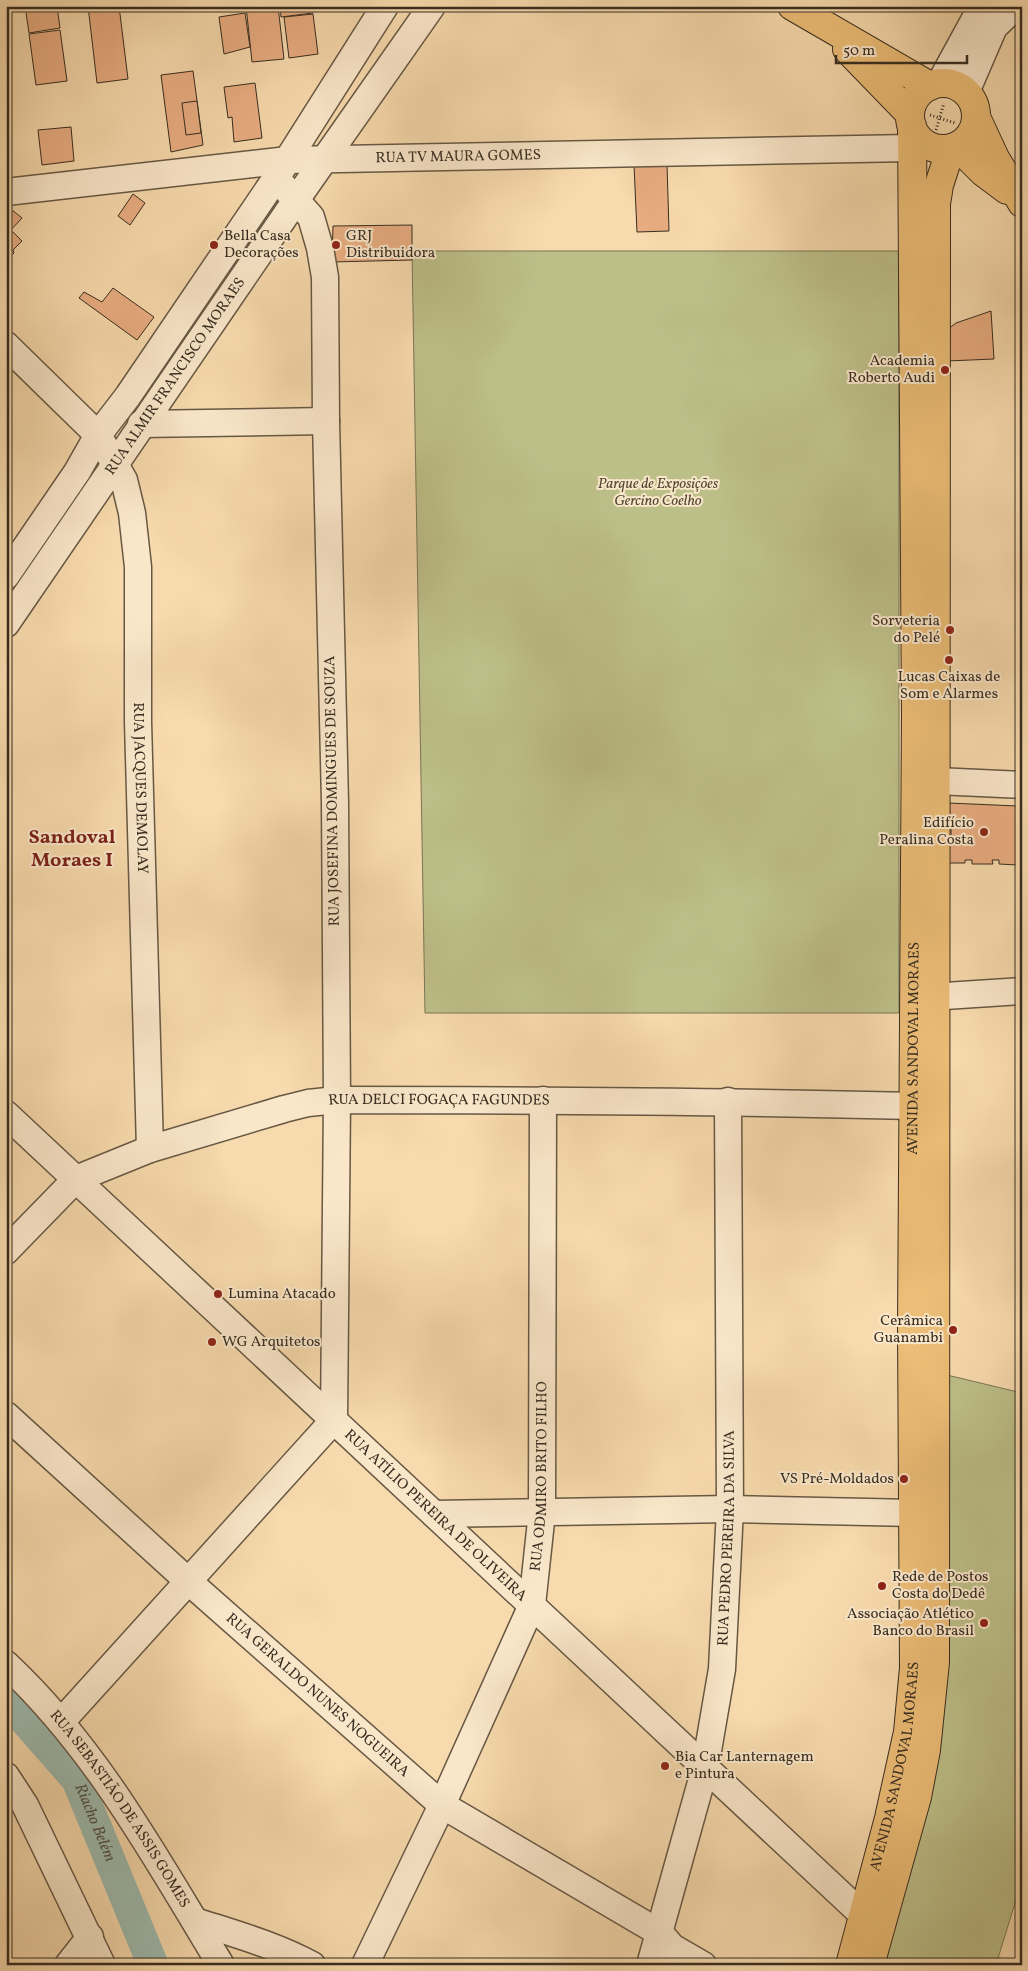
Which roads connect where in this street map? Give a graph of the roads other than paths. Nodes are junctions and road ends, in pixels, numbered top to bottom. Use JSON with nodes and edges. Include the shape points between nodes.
{"nodes":[{"id":1,"x":385,"y":6,"type":"edge"},
{"id":2,"x":432,"y":6,"type":"edge"},
{"id":3,"x":792,"y":6,"type":"edge"},
{"id":4,"x":982,"y":6,"type":"edge"},
{"id":5,"x":1016,"y":6,"type":"edge"},
{"id":6,"x":826,"y":26,"type":"junction"},
{"id":7,"x":945,"y":94,"type":"junction"},
{"id":8,"x":942,"y":131,"type":"junction"},
{"id":9,"x":324,"y":159,"type":"junction"},
{"id":10,"x":282,"y":169,"type":"junction"},
{"id":11,"x":6,"y":192,"type":"edge"},
{"id":12,"x":296,"y":200,"type":"junction"},
{"id":13,"x":1020,"y":201,"type":"edge"},
{"id":14,"x":6,"y":345,"type":"edge"},
{"id":15,"x":326,"y":421,"type":"junction"},
{"id":16,"x":141,"y":424,"type":"junction"},
{"id":17,"x":98,"y":435,"type":"junction"},
{"id":18,"x":115,"y":463,"type":"junction"},
{"id":19,"x":6,"y":576,"type":"edge"},
{"id":20,"x":6,"y":624,"type":"edge"},
{"id":21,"x":926,"y":714,"type":"junction"},
{"id":22,"x":936,"y":782,"type":"junction"},
{"id":23,"x":1022,"y":785,"type":"edge"},
{"id":24,"x":1022,"y":991,"type":"edge"},
{"id":25,"x":925,"y":998,"type":"junction"},
{"id":26,"x":337,"y":1100,"type":"junction"},
{"id":27,"x":542,"y":1100,"type":"junction"},
{"id":28,"x":728,"y":1101,"type":"junction"},
{"id":29,"x":915,"y":1106,"type":"junction"},
{"id":30,"x":6,"y":1114,"type":"edge"},
{"id":31,"x":150,"y":1149,"type":"junction"},
{"id":32,"x":76,"y":1179,"type":"junction"},
{"id":33,"x":6,"y":1251,"type":"edge"},
{"id":34,"x":924,"y":1356,"type":"junction"},
{"id":35,"x":6,"y":1415,"type":"edge"},
{"id":36,"x":334,"y":1420,"type":"junction"},
{"id":37,"x":730,"y":1510,"type":"junction"},
{"id":38,"x":542,"y":1512,"type":"junction"},
{"id":39,"x":914,"y":1513,"type":"junction"},
{"id":40,"x":434,"y":1514,"type":"junction"},
{"id":41,"x":188,"y":1581,"type":"junction"},
{"id":42,"x":532,"y":1605,"type":"junction"},
{"id":43,"x":6,"y":1664,"type":"edge"},
{"id":44,"x":61,"y":1722,"type":"junction"},
{"id":45,"x":706,"y":1768,"type":"junction"},
{"id":46,"x":6,"y":1776,"type":"edge"},
{"id":47,"x":442,"y":1805,"type":"junction"},
{"id":48,"x":864,"y":1916,"type":"junction"},
{"id":49,"x":195,"y":1922,"type":"junction"},
{"id":50,"x":660,"y":1933,"type":"junction"},
{"id":51,"x":90,"y":1937,"type":"junction"},
{"id":52,"x":68,"y":1965,"type":"edge"},
{"id":53,"x":102,"y":1965,"type":"edge"},
{"id":54,"x":221,"y":1965,"type":"edge"},
{"id":55,"x":312,"y":1965,"type":"edge"},
{"id":56,"x":365,"y":1965,"type":"edge"},
{"id":57,"x":650,"y":1965,"type":"edge"},
{"id":58,"x":703,"y":1965,"type":"edge"},
{"id":59,"x":850,"y":1965,"type":"edge"},
{"id":60,"x":870,"y":1965,"type":"edge"}],
"edges":[{"from":1,"to":10,"type":"street","name":"RUA ALMIR FRANCISCO MORAES"},
{"from":2,"to":9,"type":"street","name":"RUA ALMIR FRANCISCO MORAES"},
{"from":3,"to":6,"type":"main road"},
{"from":4,"to":7,"type":"street"},
{"from":5,"to":7,"type":"street","via":[[994,27]]},
{"from":6,"to":7,"type":"main road"},
{"from":6,"to":8,"type":"main road"},
{"from":7,"to":8,"type":"main road","via":[[972,101]]},
{"from":7,"to":8,"type":"main road","via":[[916,97]]},
{"from":8,"to":9,"type":"street","name":"RUA TV MAURA GOMES"},
{"from":8,"to":13,"type":"main road","via":[[983,172]]},
{"from":8,"to":21,"type":"main road","name":"AVENIDA SANDOVAL MORAES"},
{"from":8,"to":21,"type":"main road","name":"AVENIDA SANDOVAL MORAES","via":[[936,204]]},
{"from":9,"to":10,"type":"street","name":"RUA TV MAURA GOMES"},
{"from":9,"to":12,"type":"street","name":"RUA ALMIR FRANCISCO MORAES"},
{"from":10,"to":11,"type":"street","name":"RUA TV MAURA GOMES"},
{"from":10,"to":12,"type":"street","name":"RUA JOSEFINA DOMINGUES DE SOUZA"},
{"from":10,"to":17,"type":"street","name":"RUA ALMIR FRANCISCO MORAES"},
{"from":12,"to":15,"type":"street","name":"RUA JOSEFINA DOMINGUES DE SOUZA","via":[[311,217],[325,277]]},
{"from":12,"to":16,"type":"street","name":"RUA ALMIR FRANCISCO MORAES"},
{"from":14,"to":17,"type":"street","name":"RUA JACQUES DEMOLAY"},
{"from":15,"to":16,"type":"street"},
{"from":15,"to":26,"type":"street","name":"RUA JOSEFINA DOMINGUES DE SOUZA","via":[[335,803]]},
{"from":16,"to":18,"type":"street","name":"RUA ALMIR FRANCISCO MORAES"},
{"from":17,"to":18,"type":"street","name":"RUA JACQUES DEMOLAY"},
{"from":17,"to":19,"type":"street","name":"RUA ALMIR FRANCISCO MORAES"},
{"from":18,"to":20,"type":"street","name":"RUA ALMIR FRANCISCO MORAES"},
{"from":18,"to":31,"type":"street","name":"RUA JACQUES DEMOLAY","via":[[124,480],[132,513],[138,568],[138,722]]},
{"from":21,"to":22,"type":"main road","name":"AVENIDA SANDOVAL MORAES"},
{"from":21,"to":25,"type":"main road","name":"AVENIDA SANDOVAL MORAES"},
{"from":22,"to":23,"type":"street"},
{"from":22,"to":25,"type":"main road","name":"AVENIDA SANDOVAL MORAES"},
{"from":24,"to":25,"type":"street"},
{"from":25,"to":29,"type":"main road","name":"AVENIDA SANDOVAL MORAES"},
{"from":25,"to":34,"type":"main road","name":"AVENIDA SANDOVAL MORAES"},
{"from":26,"to":27,"type":"street","name":"RUA DELCI FOGAÇA FAGUNDES"},
{"from":26,"to":31,"type":"street","name":"RUA DELCI FOGAÇA FAGUNDES","via":[[284,1109]]},
{"from":26,"to":36,"type":"street","name":"RUA JOSEFINA DOMINGUES DE SOUZA"},
{"from":27,"to":28,"type":"street","name":"RUA DELCI FOGAÇA FAGUNDES"},
{"from":27,"to":38,"type":"street","name":"RUA ODMIRO BRITO FILHO"},
{"from":28,"to":29,"type":"street","name":"RUA DELCI FOGAÇA FAGUNDES"},
{"from":28,"to":37,"type":"street","name":"RUA PEDRO PEREIRA DA SILVA"},
{"from":29,"to":34,"type":"main road","name":"AVENIDA SANDOVAL MORAES"},
{"from":30,"to":32,"type":"street","name":"RUA ATÍLIO PEREIRA DE OLIVEIRA"},
{"from":31,"to":32,"type":"street","name":"RUA DELCI FOGAÇA FAGUNDES"},
{"from":32,"to":33,"type":"street","name":"RUA DELCI FOGAÇA FAGUNDES"},
{"from":32,"to":36,"type":"street","name":"RUA ATÍLIO PEREIRA DE OLIVEIRA"},
{"from":34,"to":39,"type":"main road","name":"AVENIDA SANDOVAL MORAES"},
{"from":34,"to":60,"type":"main road","name":"AVENIDA SANDOVAL MORAES","via":[[935,1662],[932,1701],[917,1796]]},
{"from":35,"to":41,"type":"street","name":"RUA GERALDO NUNES NOGUEIRA"},
{"from":36,"to":40,"type":"street","name":"RUA ATÍLIO PEREIRA DE OLIVEIRA"},
{"from":36,"to":41,"type":"street"},
{"from":37,"to":38,"type":"street"},
{"from":37,"to":39,"type":"street"},
{"from":37,"to":45,"type":"street","name":"RUA PEDRO PEREIRA DA SILVA","via":[[722,1669]]},
{"from":38,"to":40,"type":"street"},
{"from":38,"to":42,"type":"street","name":"RUA ODMIRO BRITO FILHO"},
{"from":39,"to":48,"type":"main road","name":"AVENIDA SANDOVAL MORAES","via":[[914,1668],[908,1732]]},
{"from":40,"to":42,"type":"street","name":"RUA ATÍLIO PEREIRA DE OLIVEIRA"},
{"from":41,"to":44,"type":"street"},
{"from":41,"to":47,"type":"street","name":"RUA GERALDO NUNES NOGUEIRA"},
{"from":42,"to":45,"type":"street","name":"RUA ATÍLIO PEREIRA DE OLIVEIRA"},
{"from":42,"to":47,"type":"street","name":"RUA ODMIRO BRITO FILHO"},
{"from":43,"to":44,"type":"street","name":"RUA SEBASTIÃO DE ASSIS GOMES"},
{"from":44,"to":49,"type":"street","name":"RUA SEBASTIÃO DE ASSIS GOMES","via":[[125,1807]]},
{"from":45,"to":48,"type":"street","name":"RUA ATÍLIO PEREIRA DE OLIVEIRA"},
{"from":45,"to":50,"type":"street","name":"RUA PEDRO PEREIRA DA SILVA"},
{"from":46,"to":51,"type":"street","via":[[25,1805]]},
{"from":47,"to":50,"type":"street","name":"RUA GERALDO NUNES NOGUEIRA"},
{"from":47,"to":56,"type":"street","name":"RUA ODMIRO BRITO FILHO"},
{"from":48,"to":59,"type":"main road","name":"AVENIDA SANDOVAL MORAES"},
{"from":49,"to":54,"type":"street","name":"RUA SEBASTIÃO DE ASSIS GOMES"},
{"from":49,"to":55,"type":"street","via":[[248,1938]]},
{"from":50,"to":57,"type":"street","name":"RUA PEDRO PEREIRA DA SILVA"},
{"from":50,"to":58,"type":"street","name":"RUA GERALDO NUNES NOGUEIRA","via":[[672,1947]]},
{"from":51,"to":52,"type":"street"},
{"from":51,"to":53,"type":"street"}]}
